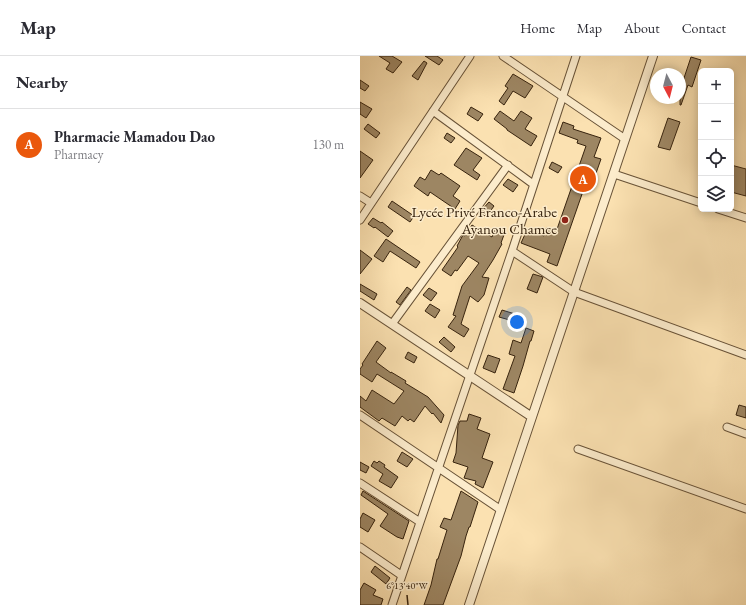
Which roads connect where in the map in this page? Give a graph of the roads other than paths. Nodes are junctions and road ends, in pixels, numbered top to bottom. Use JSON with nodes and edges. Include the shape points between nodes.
{"nodes":[{"id":1,"x":470,"y":56,"type":"edge"},
{"id":2,"x":503,"y":56,"type":"edge"},
{"id":3,"x":576,"y":56,"type":"edge"},
{"id":4,"x":654,"y":56,"type":"edge"},
{"id":5,"x":563,"y":96,"type":"junction"},
{"id":6,"x":433,"y":111,"type":"junction"},
{"id":7,"x":626,"y":139,"type":"junction"},
{"id":8,"x":508,"y":165,"type":"junction"},
{"id":9,"x":614,"y":174,"type":"junction"},
{"id":10,"x":533,"y":184,"type":"junction"},
{"id":11,"x":360,"y":196,"type":"edge"},
{"id":12,"x":698,"y":202,"type":"edge"},
{"id":13,"x":371,"y":203,"type":"junction"},
{"id":14,"x":727,"y":212,"type":"edge"},
{"id":15,"x":746,"y":218,"type":"edge"},
{"id":16,"x":360,"y":220,"type":"edge"},
{"id":17,"x":512,"y":251,"type":"junction"},
{"id":18,"x":574,"y":292,"type":"junction"},
{"id":19,"x":360,"y":303,"type":"edge"},
{"id":20,"x":392,"y":324,"type":"junction"},
{"id":21,"x":746,"y":355,"type":"edge"},
{"id":22,"x":469,"y":376,"type":"junction"},
{"id":23,"x":360,"y":415,"type":"edge"},
{"id":24,"x":532,"y":417,"type":"junction"},
{"id":25,"x":727,"y":427,"type":"dead end"},
{"id":26,"x":746,"y":434,"type":"edge"},
{"id":27,"x":578,"y":450,"type":"dead end"},
{"id":28,"x":439,"y":468,"type":"junction"},
{"id":29,"x":360,"y":483,"type":"edge"},
{"id":30,"x":746,"y":509,"type":"edge"},
{"id":31,"x":501,"y":510,"type":"junction"},
{"id":32,"x":420,"y":522,"type":"junction"},
{"id":33,"x":360,"y":547,"type":"edge"},
{"id":34,"x":401,"y":575,"type":"junction"},
{"id":35,"x":392,"y":605,"type":"edge"},
{"id":36,"x":469,"y":605,"type":"edge"}],
"edges":[{"from":1,"to":6,"type":"street"},
{"from":2,"to":5,"type":"street"},
{"from":3,"to":5,"type":"street"},
{"from":4,"to":7,"type":"street"},
{"from":5,"to":7,"type":"street"},
{"from":5,"to":10,"type":"street"},
{"from":6,"to":8,"type":"street"},
{"from":6,"to":13,"type":"street"},
{"from":7,"to":9,"type":"street"},
{"from":8,"to":10,"type":"street"},
{"from":8,"to":20,"type":"street"},
{"from":9,"to":12,"type":"street"},
{"from":9,"to":18,"type":"street"},
{"from":10,"to":17,"type":"street"},
{"from":11,"to":13,"type":"street"},
{"from":13,"to":16,"type":"street"},
{"from":14,"to":15,"type":"street"},
{"from":17,"to":18,"type":"street"},
{"from":17,"to":22,"type":"street"},
{"from":18,"to":21,"type":"street"},
{"from":18,"to":24,"type":"street"},
{"from":19,"to":20,"type":"street"},
{"from":20,"to":22,"type":"street"},
{"from":22,"to":24,"type":"street"},
{"from":22,"to":28,"type":"street"},
{"from":23,"to":28,"type":"street"},
{"from":24,"to":31,"type":"street"},
{"from":25,"to":26,"type":"street"},
{"from":27,"to":30,"type":"street"},
{"from":28,"to":31,"type":"street"},
{"from":28,"to":32,"type":"street"},
{"from":29,"to":32,"type":"street"},
{"from":31,"to":36,"type":"street"},
{"from":32,"to":34,"type":"street"},
{"from":33,"to":34,"type":"street"},
{"from":34,"to":35,"type":"street"}]}
